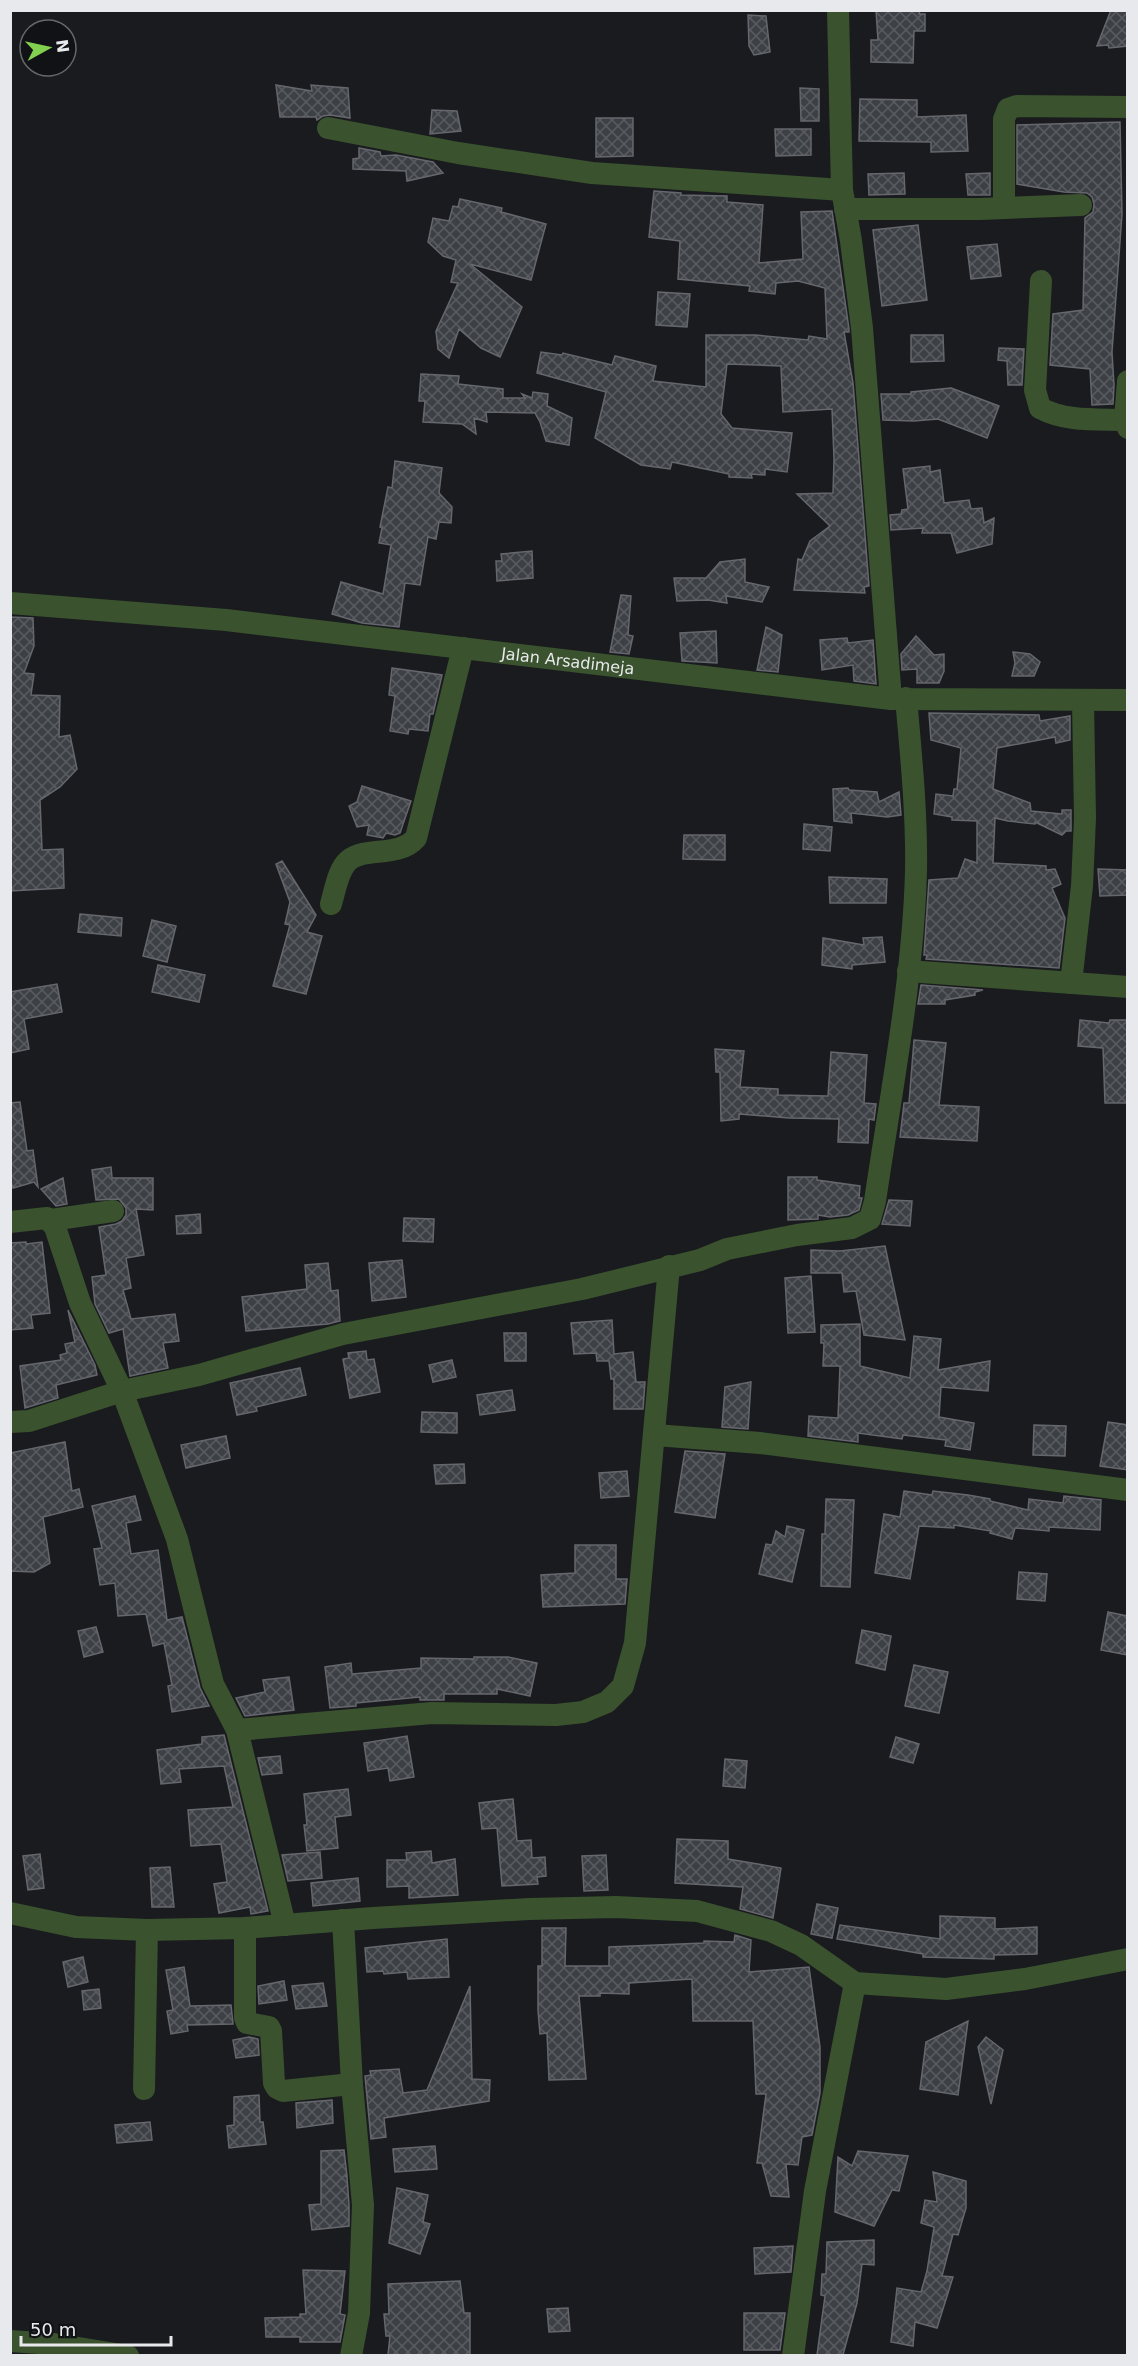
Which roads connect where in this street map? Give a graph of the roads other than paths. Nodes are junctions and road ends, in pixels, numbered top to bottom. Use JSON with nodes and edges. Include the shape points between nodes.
{"nodes":[{"id":1,"x":838,"y":10,"type":"edge"},
{"id":2,"x":1128,"y":107,"type":"edge"},
{"id":3,"x":328,"y":128,"type":"dead end"},
{"id":4,"x":843,"y":199,"type":"junction"},
{"id":5,"x":1081,"y":205,"type":"dead end"},
{"id":6,"x":1004,"y":208,"type":"junction"},
{"id":7,"x":1041,"y":281,"type":"dead end"},
{"id":8,"x":1128,"y":381,"type":"edge"},
{"id":9,"x":1126,"y":424,"type":"edge"},
{"id":10,"x":10,"y":603,"type":"edge"},
{"id":11,"x":463,"y":648,"type":"junction"},
{"id":12,"x":899,"y":699,"type":"junction"},
{"id":13,"x":1128,"y":700,"type":"edge"},
{"id":14,"x":1083,"y":701,"type":"junction"},
{"id":15,"x":331,"y":904,"type":"dead end"},
{"id":16,"x":908,"y":971,"type":"junction"},
{"id":17,"x":1071,"y":983,"type":"junction"},
{"id":18,"x":1128,"y":987,"type":"edge"},
{"id":19,"x":113,"y":1211,"type":"dead end"},
{"id":20,"x":51,"y":1220,"type":"junction"},
{"id":21,"x":10,"y":1222,"type":"edge"},
{"id":22,"x":669,"y":1266,"type":"junction"},
{"id":23,"x":122,"y":1391,"type":"junction"},
{"id":24,"x":10,"y":1422,"type":"edge"},
{"id":25,"x":655,"y":1435,"type":"junction"},
{"id":26,"x":1128,"y":1490,"type":"edge"},
{"id":27,"x":237,"y":1730,"type":"junction"},
{"id":28,"x":10,"y":1913,"type":"edge"},
{"id":29,"x":343,"y":1920,"type":"junction"},
{"id":30,"x":285,"y":1925,"type":"junction"},
{"id":31,"x":245,"y":1928,"type":"junction"},
{"id":32,"x":147,"y":1930,"type":"junction"},
{"id":33,"x":1128,"y":1959,"type":"edge"},
{"id":34,"x":855,"y":1983,"type":"junction"},
{"id":35,"x":352,"y":2084,"type":"junction"},
{"id":36,"x":144,"y":2089,"type":"dead end"},
{"id":37,"x":10,"y":2341,"type":"edge"},
{"id":38,"x":128,"y":2355,"type":"edge"},
{"id":39,"x":351,"y":2355,"type":"edge"},
{"id":40,"x":794,"y":2355,"type":"edge"}],
"edges":[{"from":1,"to":4,"type":"street"},
{"from":2,"to":6,"type":"street","via":[[1008,109],[1004,119]]},
{"from":3,"to":4,"type":"street","via":[[592,173]]},
{"from":4,"to":6,"type":"street"},
{"from":4,"to":12,"type":"street","via":[[862,328]]},
{"from":5,"to":6,"type":"street"},
{"from":7,"to":9,"type":"street","via":[[1035,390],[1040,408],[1072,418]]},
{"from":8,"to":9,"type":"street"},
{"from":10,"to":11,"type":"street","name":"Jalan Arsadimeja","via":[[226,620]]},
{"from":11,"to":12,"type":"street","name":"Jalan Arsadimeja"},
{"from":11,"to":15,"type":"street","via":[[416,838],[409,846],[354,856],[346,863]]},
{"from":12,"to":14,"type":"street","name":"Jalan Arsadimeja"},
{"from":12,"to":16,"type":"street","via":[[915,803],[916,871]]},
{"from":13,"to":14,"type":"street","name":"Jalan Arsadimeja"},
{"from":14,"to":17,"type":"street","via":[[1082,886]]},
{"from":16,"to":17,"type":"street"},
{"from":16,"to":22,"type":"street","via":[[870,1219],[852,1228],[772,1239]]},
{"from":17,"to":18,"type":"street"},
{"from":19,"to":20,"type":"street"},
{"from":20,"to":21,"type":"street"},
{"from":20,"to":23,"type":"street","via":[[80,1303]]},
{"from":22,"to":23,"type":"street","via":[[582,1289],[343,1334],[199,1375]]},
{"from":22,"to":25,"type":"street"},
{"from":23,"to":24,"type":"street","via":[[28,1421]]},
{"from":23,"to":27,"type":"street","via":[[177,1539],[213,1684]]},
{"from":25,"to":26,"type":"street","via":[[760,1443]]},
{"from":25,"to":27,"type":"street","via":[[635,1643],[623,1686],[607,1702],[583,1712],[556,1715],[432,1713]]},
{"from":27,"to":30,"type":"street"},
{"from":28,"to":32,"type":"street","via":[[76,1927]]},
{"from":29,"to":30,"type":"street"},
{"from":29,"to":34,"type":"street","via":[[529,1909],[616,1907],[697,1911],[771,1930]]},
{"from":29,"to":35,"type":"street"},
{"from":30,"to":31,"type":"street"},
{"from":31,"to":32,"type":"street"},
{"from":31,"to":35,"type":"street","via":[[244,2018],[247,2023],[269,2027],[271,2031],[277,2088],[283,2091]]},
{"from":32,"to":36,"type":"street"},
{"from":33,"to":34,"type":"street","via":[[946,1989]]},
{"from":34,"to":40,"type":"street","via":[[815,2191]]},
{"from":35,"to":39,"type":"street","via":[[363,2205],[359,2313]]},
{"from":37,"to":38,"type":"street","via":[[54,2343]]}]}
